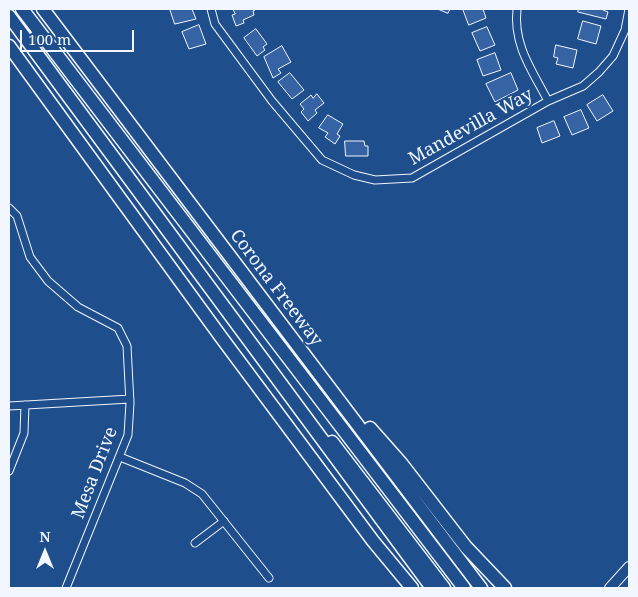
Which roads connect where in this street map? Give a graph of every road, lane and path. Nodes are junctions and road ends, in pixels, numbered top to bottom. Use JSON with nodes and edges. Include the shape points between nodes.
{"nodes":[{"id":1,"x":22,"y":9,"type":"edge"},
{"id":2,"x":43,"y":9,"type":"edge"},
{"id":3,"x":211,"y":9,"type":"edge"},
{"id":4,"x":517,"y":9,"type":"edge"},
{"id":5,"x":629,"y":9,"type":"edge"},
{"id":6,"x":9,"y":16,"type":"edge"},
{"id":7,"x":627,"y":31,"type":"edge"},
{"id":8,"x":9,"y":46,"type":"edge"},
{"id":9,"x":548,"y":101,"type":"junction"},
{"id":10,"x":9,"y":208,"type":"edge"},
{"id":11,"x":284,"y":354,"type":"junction"},
{"id":12,"x":311,"y":362,"type":"junction"},
{"id":13,"x":264,"y":363,"type":"junction"},
{"id":14,"x":130,"y":399,"type":"junction"},
{"id":15,"x":25,"y":405,"type":"junction"},
{"id":16,"x":9,"y":406,"type":"edge"},
{"id":17,"x":120,"y":457,"type":"junction"},
{"id":18,"x":9,"y":471,"type":"edge"},
{"id":19,"x":224,"y":521,"type":"junction"},
{"id":20,"x":373,"y":540,"type":"junction"},
{"id":21,"x":195,"y":543,"type":"dead end"},
{"id":22,"x":629,"y":567,"type":"edge"},
{"id":23,"x":268,"y":578,"type":"dead end"},
{"id":24,"x":66,"y":588,"type":"edge"},
{"id":25,"x":407,"y":588,"type":"edge"},
{"id":26,"x":412,"y":588,"type":"edge"},
{"id":27,"x":432,"y":588,"type":"edge"},
{"id":28,"x":444,"y":588,"type":"edge"},
{"id":29,"x":454,"y":588,"type":"edge"},
{"id":30,"x":464,"y":588,"type":"edge"},
{"id":31,"x":481,"y":588,"type":"edge"},
{"id":32,"x":505,"y":588,"type":"edge"},
{"id":33,"x":610,"y":588,"type":"edge"}],
"edges":[{"from":1,"to":11,"type":"highway"},
{"from":2,"to":12,"type":"highway","name":"Corona Freeway"},
{"from":3,"to":9,"type":"street","name":"Mandevilla Way","via":[[215,24],[272,101],[322,160],[354,175],[375,180],[412,178]]},
{"from":4,"to":9,"type":"street","via":[[519,45]]},
{"from":5,"to":7,"type":"street","name":"Mandevilla Way"},
{"from":6,"to":13,"type":"highway"},
{"from":7,"to":9,"type":"street","name":"Mandevilla Way","via":[[613,56],[599,72],[583,86]]},
{"from":8,"to":20,"type":"highway"},
{"from":10,"to":14,"type":"street","name":"Mesa Drive","via":[[17,216],[30,257],[48,281],[78,307],[112,324],[123,334],[127,346]]},
{"from":11,"to":29,"type":"highway","via":[[352,452]]},
{"from":11,"to":30,"type":"highway"},
{"from":12,"to":31,"type":"highway","name":"Corona Freeway"},
{"from":12,"to":32,"type":"highway","via":[[401,463],[466,547]]},
{"from":13,"to":27,"type":"highway"},
{"from":13,"to":28,"type":"highway","via":[[345,458]]},
{"from":14,"to":15,"type":"street"},
{"from":14,"to":17,"type":"street","name":"Mesa Drive","via":[[129,430]]},
{"from":15,"to":16,"type":"street"},
{"from":15,"to":18,"type":"street","via":[[24,433]]},
{"from":17,"to":19,"type":"street","via":[[191,486],[209,500]]},
{"from":17,"to":24,"type":"street","name":"Mesa Drive"},
{"from":19,"to":21,"type":"street"},
{"from":19,"to":23,"type":"street"},
{"from":20,"to":25,"type":"highway"},
{"from":20,"to":26,"type":"highway"},
{"from":22,"to":33,"type":"main road"}]}
